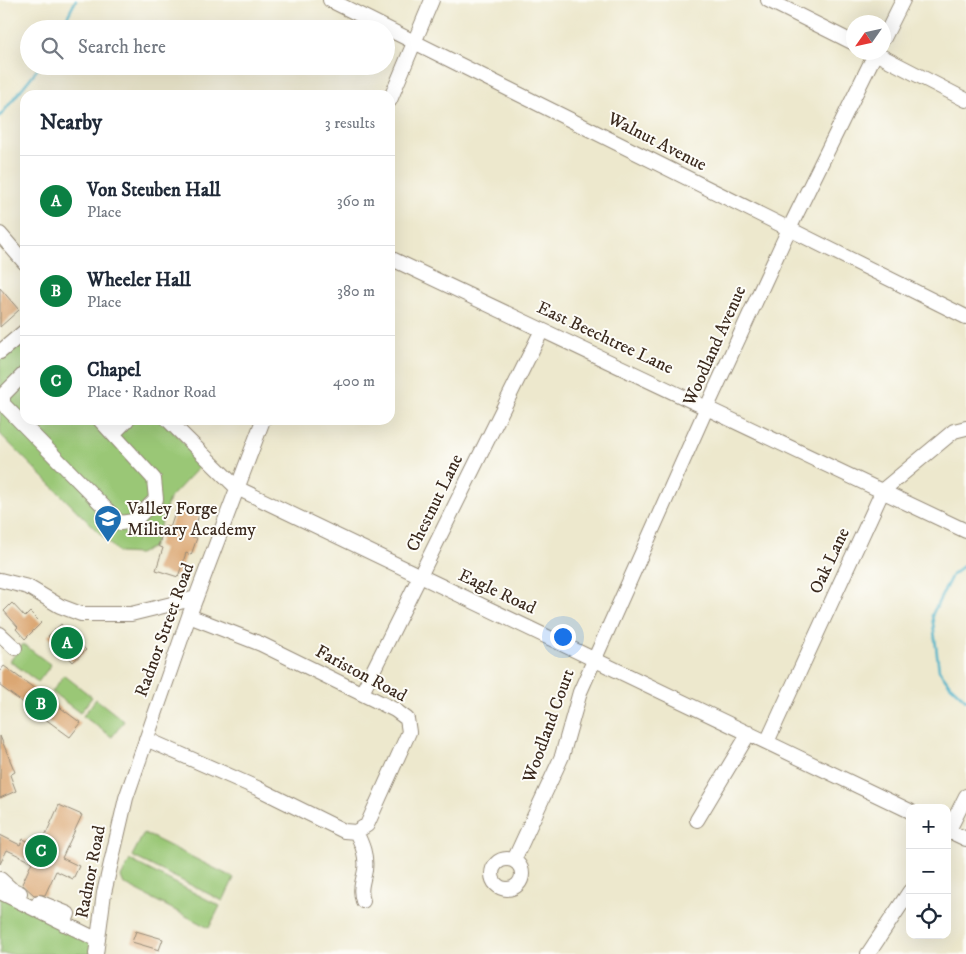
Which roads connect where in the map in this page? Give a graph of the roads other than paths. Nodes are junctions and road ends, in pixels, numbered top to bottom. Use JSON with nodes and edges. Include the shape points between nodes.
{"nodes":[{"id":1,"x":330,"y":0,"type":"edge"},
{"id":2,"x":432,"y":0,"type":"edge"},
{"id":3,"x":768,"y":0,"type":"edge"},
{"id":4,"x":903,"y":0,"type":"edge"},
{"id":5,"x":371,"y":20,"type":"edge"},
{"id":6,"x":891,"y":24,"type":"edge"},
{"id":7,"x":395,"y":31,"type":"edge"},
{"id":8,"x":846,"y":39,"type":"edge"},
{"id":9,"x":415,"y":41,"type":"junction"},
{"id":10,"x":872,"y":60,"type":"edge"},
{"id":11,"x":889,"y":60,"type":"edge"},
{"id":12,"x":394,"y":90,"type":"edge"},
{"id":13,"x":966,"y":100,"type":"edge"},
{"id":14,"x":789,"y":229,"type":"junction"},
{"id":15,"x":0,"y":234,"type":"edge"},
{"id":16,"x":20,"y":257,"type":"edge"},
{"id":17,"x":395,"y":260,"type":"edge"},
{"id":18,"x":966,"y":317,"type":"edge"},
{"id":19,"x":542,"y":330,"type":"junction"},
{"id":20,"x":20,"y":334,"type":"edge"},
{"id":21,"x":0,"y":352,"type":"edge"},
{"id":22,"x":20,"y":378,"type":"edge"},
{"id":23,"x":708,"y":407,"type":"junction"},
{"id":24,"x":20,"y":421,"type":"edge"},
{"id":25,"x":24,"y":425,"type":"edge"},
{"id":26,"x":105,"y":425,"type":"edge"},
{"id":27,"x":122,"y":425,"type":"edge"},
{"id":28,"x":173,"y":425,"type":"edge"},
{"id":29,"x":261,"y":425,"type":"edge"},
{"id":30,"x":966,"y":428,"type":"edge"},
{"id":31,"x":113,"y":434,"type":"junction"},
{"id":32,"x":237,"y":488,"type":"junction"},
{"id":33,"x":883,"y":490,"type":"junction"},
{"id":34,"x":966,"y":531,"type":"edge"},
{"id":35,"x":420,"y":576,"type":"junction"},
{"id":36,"x":0,"y":580,"type":"edge"},
{"id":37,"x":196,"y":598,"type":"junction"},
{"id":38,"x":189,"y":616,"type":"junction"},
{"id":39,"x":0,"y":634,"type":"edge"},
{"id":40,"x":15,"y":648,"type":"dead end"},
{"id":41,"x":595,"y":660,"type":"junction"},
{"id":42,"x":362,"y":693,"type":"junction"},
{"id":43,"x":749,"y":733,"type":"junction"},
{"id":44,"x":146,"y":739,"type":"junction"},
{"id":45,"x":767,"y":742,"type":"junction"},
{"id":46,"x":966,"y":796,"type":"edge"},
{"id":47,"x":126,"y":798,"type":"joint"},
{"id":48,"x":906,"y":810,"type":"edge"},
{"id":49,"x":697,"y":820,"type":"dead end"},
{"id":50,"x":951,"y":825,"type":"edge"},
{"id":51,"x":356,"y":832,"type":"junction"},
{"id":52,"x":951,"y":832,"type":"edge"},
{"id":53,"x":966,"y":839,"type":"edge"},
{"id":54,"x":514,"y":860,"type":"dead end"},
{"id":55,"x":0,"y":879,"type":"edge"},
{"id":56,"x":0,"y":892,"type":"edge"},
{"id":57,"x":908,"y":894,"type":"edge"},
{"id":58,"x":363,"y":901,"type":"dead end"},
{"id":59,"x":64,"y":924,"type":"junction"},
{"id":60,"x":97,"y":947,"type":"edge"},
{"id":61,"x":868,"y":954,"type":"edge"}],
"edges":[{"from":1,"to":5,"type":"street","name":"Walnut Avenue"},
{"from":2,"to":9,"type":"street"},
{"from":3,"to":8,"type":"street"},
{"from":4,"to":6,"type":"street"},
{"from":7,"to":9,"type":"street","name":"Walnut Avenue"},
{"from":9,"to":12,"type":"street"},
{"from":9,"to":14,"type":"street","name":"Walnut Avenue"},
{"from":10,"to":14,"type":"street","name":"Woodland Avenue"},
{"from":11,"to":13,"type":"street"},
{"from":14,"to":18,"type":"street","name":"Walnut Avenue"},
{"from":14,"to":23,"type":"street","name":"Woodland Avenue"},
{"from":15,"to":16,"type":"street"},
{"from":17,"to":19,"type":"street","name":"East Beechtree Lane"},
{"from":19,"to":23,"type":"street","name":"East Beechtree Lane"},
{"from":19,"to":35,"type":"street","name":"Chestnut Lane"},
{"from":20,"to":21,"type":"street"},
{"from":22,"to":24,"type":"street","via":[[3,395],[3,404]]},
{"from":23,"to":33,"type":"street","name":"East Beechtree Lane"},
{"from":23,"to":41,"type":"street","name":"Woodland Avenue"},
{"from":25,"to":31,"type":"street","via":[[120,522],[134,521],[156,499],[154,479]]},
{"from":26,"to":31,"type":"street"},
{"from":27,"to":31,"type":"street"},
{"from":28,"to":32,"type":"street","name":"Eagle Road"},
{"from":29,"to":32,"type":"street","name":"Radnor Street Road"},
{"from":30,"to":33,"type":"street","name":"Oak Lane","via":[[954,431]]},
{"from":32,"to":35,"type":"street","name":"Eagle Road"},
{"from":32,"to":37,"type":"street","name":"Radnor Street Road"},
{"from":33,"to":34,"type":"street","name":"East Beechtree Lane"},
{"from":33,"to":45,"type":"street","name":"Oak Lane"},
{"from":35,"to":41,"type":"street","name":"Eagle Road"},
{"from":35,"to":42,"type":"street","name":"Chestnut Lane"},
{"from":36,"to":37,"type":"street","via":[[28,587],[81,614],[131,614]]},
{"from":37,"to":38,"type":"street","name":"Radnor Street Road"},
{"from":38,"to":42,"type":"street","name":"Fariston Road","via":[[261,644]]},
{"from":38,"to":44,"type":"street","name":"Radnor Street Road"},
{"from":39,"to":40,"type":"street"},
{"from":41,"to":43,"type":"street","name":"Eagle Road"},
{"from":41,"to":54,"type":"street","name":"Woodland Court","via":[[575,706],[562,756]]},
{"from":42,"to":51,"type":"street","name":"Fariston Road","via":[[406,719],[409,732],[367,825]]},
{"from":43,"to":45,"type":"street","name":"Eagle Road"},
{"from":43,"to":49,"type":"street"},
{"from":44,"to":47,"type":"street","name":"Radnor Street Road"},
{"from":44,"to":51,"type":"street","via":[[344,830]]},
{"from":45,"to":48,"type":"street","name":"Eagle Road"},
{"from":46,"to":50,"type":"street"},
{"from":47,"to":60,"type":"street","name":"Radnor Road","via":[[104,893]]},
{"from":51,"to":58,"type":"street","via":[[365,858],[361,885]]},
{"from":52,"to":53,"type":"street"},
{"from":55,"to":59,"type":"street","via":[[10,889],[68,914]]},
{"from":56,"to":59,"type":"street"},
{"from":57,"to":61,"type":"street"},
{"from":59,"to":60,"type":"street"}]}
